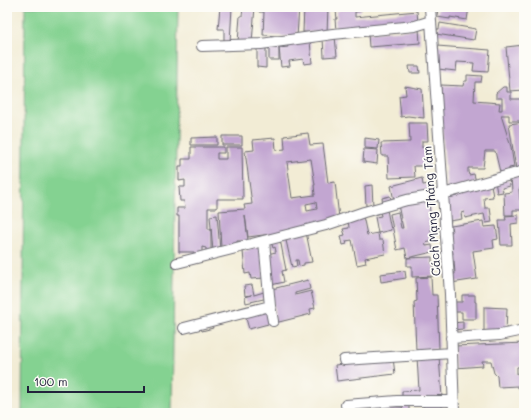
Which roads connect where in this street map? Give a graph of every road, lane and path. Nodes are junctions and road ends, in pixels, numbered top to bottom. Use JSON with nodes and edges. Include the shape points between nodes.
{"nodes":[{"id":1,"x":430,"y":7,"type":"edge"},
{"id":2,"x":431,"y":21,"type":"junction"},
{"id":3,"x":202,"y":46,"type":"dead end"},
{"id":4,"x":524,"y":171,"type":"edge"},
{"id":5,"x":443,"y":194,"type":"junction"},
{"id":6,"x":264,"y":241,"type":"junction"},
{"id":7,"x":177,"y":263,"type":"dead end"},
{"id":8,"x":270,"y":306,"type":"junction"},
{"id":9,"x":273,"y":321,"type":"dead end"},
{"id":10,"x":184,"y":328,"type":"dead end"},
{"id":11,"x":524,"y":330,"type":"edge"},
{"id":12,"x":451,"y":338,"type":"junction"},
{"id":13,"x":452,"y":353,"type":"junction"},
{"id":14,"x":344,"y":360,"type":"dead end"},
{"id":15,"x":454,"y":401,"type":"junction"},
{"id":16,"x":346,"y":405,"type":"dead end"},
{"id":17,"x":454,"y":413,"type":"edge"}],
"edges":[{"from":1,"to":2,"type":"street","name":"Cách Mạng Tháng Tám"},
{"from":2,"to":3,"type":"street","via":[[415,26],[261,44]]},
{"from":2,"to":5,"type":"street","name":"Cách Mạng Tháng Tám"},
{"from":4,"to":5,"type":"street"},
{"from":5,"to":6,"type":"street","via":[[408,200]]},
{"from":5,"to":12,"type":"street","name":"Cách Mạng Tháng Tám"},
{"from":6,"to":7,"type":"street"},
{"from":6,"to":8,"type":"street"},
{"from":8,"to":9,"type":"street"},
{"from":8,"to":10,"type":"street"},
{"from":11,"to":12,"type":"street","via":[[500,335]]},
{"from":12,"to":13,"type":"street","name":"Cách Mạng Tháng Tám"},
{"from":13,"to":14,"type":"street"},
{"from":13,"to":15,"type":"street","name":"Cách Mạng Tháng Tám"},
{"from":15,"to":16,"type":"street"},
{"from":15,"to":17,"type":"street","name":"Cách Mạng Tháng Tám"}]}
